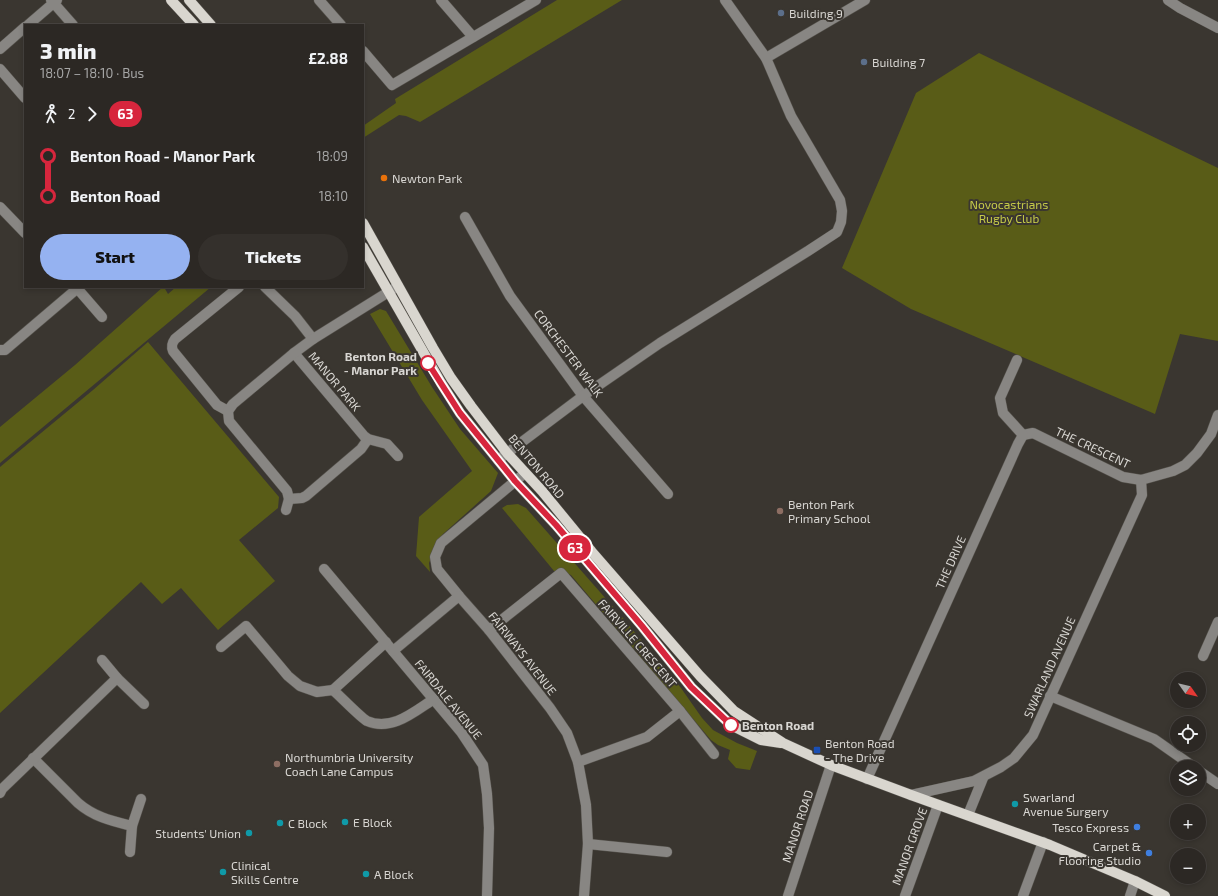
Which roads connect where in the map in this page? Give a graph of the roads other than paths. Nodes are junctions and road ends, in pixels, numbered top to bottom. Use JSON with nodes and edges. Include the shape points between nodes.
{"nodes":[{"id":1,"x":171,"y":0,"type":"edge"},
{"id":2,"x":189,"y":0,"type":"edge"},
{"id":3,"x":319,"y":0,"type":"edge"},
{"id":4,"x":441,"y":0,"type":"edge"},
{"id":5,"x":536,"y":0,"type":"edge"},
{"id":6,"x":725,"y":0,"type":"edge"},
{"id":7,"x":865,"y":0,"type":"edge"},
{"id":8,"x":1168,"y":0,"type":"edge"},
{"id":9,"x":54,"y":1,"type":"edge"},
{"id":10,"x":29,"y":24,"type":"edge"},
{"id":11,"x":72,"y":24,"type":"edge"},
{"id":12,"x":193,"y":24,"type":"edge"},
{"id":13,"x":210,"y":24,"type":"edge"},
{"id":14,"x":340,"y":24,"type":"edge"},
{"id":15,"x":24,"y":28,"type":"edge"},
{"id":16,"x":1218,"y":28,"type":"edge"},
{"id":17,"x":474,"y":37,"type":"junction"},
{"id":18,"x":0,"y":48,"type":"edge"},
{"id":19,"x":364,"y":52,"type":"edge"},
{"id":20,"x":766,"y":58,"type":"junction"},
{"id":21,"x":0,"y":69,"type":"edge"},
{"id":22,"x":24,"y":97,"type":"edge"},
{"id":23,"x":0,"y":207,"type":"edge"},
{"id":24,"x":465,"y":218,"type":"dead end"},
{"id":25,"x":364,"y":224,"type":"edge"},
{"id":26,"x":24,"y":232,"type":"edge"},
{"id":27,"x":364,"y":249,"type":"edge"},
{"id":28,"x":398,"y":286,"type":"junction"},
{"id":29,"x":77,"y":288,"type":"edge"},
{"id":30,"x":79,"y":288,"type":"edge"},
{"id":31,"x":238,"y":288,"type":"edge"},
{"id":32,"x":266,"y":288,"type":"edge"},
{"id":33,"x":388,"y":292,"type":"junction"},
{"id":34,"x":102,"y":317,"type":"dead end"},
{"id":35,"x":314,"y":339,"type":"junction"},
{"id":36,"x":0,"y":350,"type":"edge"},
{"id":37,"x":294,"y":353,"type":"junction"},
{"id":38,"x":1017,"y":360,"type":"dead end"},
{"id":39,"x":583,"y":396,"type":"junction"},
{"id":40,"x":228,"y":411,"type":"junction"},
{"id":41,"x":1218,"y":415,"type":"edge"},
{"id":42,"x":1023,"y":435,"type":"junction"},
{"id":43,"x":368,"y":439,"type":"junction"},
{"id":44,"x":507,"y":453,"type":"junction"},
{"id":45,"x":398,"y":456,"type":"dead end"},
{"id":46,"x":498,"y":460,"type":"junction"},
{"id":47,"x":525,"y":473,"type":"junction"},
{"id":48,"x":1141,"y":480,"type":"junction"},
{"id":49,"x":515,"y":481,"type":"junction"},
{"id":50,"x":668,"y":494,"type":"dead end"},
{"id":51,"x":290,"y":499,"type":"junction"},
{"id":52,"x":286,"y":510,"type":"dead end"},
{"id":53,"x":324,"y":569,"type":"dead end"},
{"id":54,"x":459,"y":596,"type":"junction"},
{"id":55,"x":1218,"y":622,"type":"edge"},
{"id":56,"x":489,"y":630,"type":"junction"},
{"id":57,"x":386,"y":642,"type":"junction"},
{"id":58,"x":221,"y":647,"type":"dead end"},
{"id":59,"x":393,"y":651,"type":"junction"},
{"id":60,"x":1203,"y":656,"type":"dead end"},
{"id":61,"x":102,"y":660,"type":"dead end"},
{"id":62,"x":117,"y":678,"type":"junction"},
{"id":63,"x":333,"y":690,"type":"junction"},
{"id":64,"x":1050,"y":696,"type":"junction"},
{"id":65,"x":434,"y":699,"type":"junction"},
{"id":66,"x":144,"y":704,"type":"dead end"},
{"id":67,"x":680,"y":711,"type":"junction"},
{"id":68,"x":783,"y":743,"type":"junction"},
{"id":69,"x":714,"y":754,"type":"dead end"},
{"id":70,"x":33,"y":758,"type":"junction"},
{"id":71,"x":1184,"y":760,"type":"edge"},
{"id":72,"x":578,"y":762,"type":"junction"},
{"id":73,"x":831,"y":765,"type":"junction"},
{"id":74,"x":1206,"y":776,"type":"edge"},
{"id":75,"x":983,"y":778,"type":"junction"},
{"id":76,"x":867,"y":779,"type":"junction"},
{"id":77,"x":1218,"y":784,"type":"edge"},
{"id":78,"x":0,"y":793,"type":"edge"},
{"id":79,"x":911,"y":795,"type":"junction"},
{"id":80,"x":141,"y":799,"type":"dead end"},
{"id":81,"x":938,"y":805,"type":"junction"},
{"id":82,"x":968,"y":815,"type":"junction"},
{"id":83,"x":132,"y":826,"type":"junction"},
{"id":84,"x":1043,"y":842,"type":"junction"},
{"id":85,"x":588,"y":844,"type":"junction"},
{"id":86,"x":130,"y":852,"type":"dead end"},
{"id":87,"x":667,"y":852,"type":"dead end"},
{"id":88,"x":1135,"y":881,"type":"junction"},
{"id":89,"x":487,"y":896,"type":"edge"},
{"id":90,"x":584,"y":896,"type":"edge"},
{"id":91,"x":788,"y":896,"type":"edge"},
{"id":92,"x":905,"y":896,"type":"edge"},
{"id":93,"x":1023,"y":896,"type":"edge"},
{"id":94,"x":1130,"y":896,"type":"edge"},
{"id":95,"x":1165,"y":896,"type":"edge"}],
"edges":[{"from":1,"to":12,"type":"main road"},
{"from":2,"to":13,"type":"main road"},
{"from":3,"to":14,"type":"street"},
{"from":4,"to":17,"type":"street"},
{"from":5,"to":17,"type":"street"},
{"from":6,"to":20,"type":"street"},
{"from":7,"to":20,"type":"street"},
{"from":8,"to":16,"type":"street"},
{"from":9,"to":10,"type":"street"},
{"from":9,"to":11,"type":"street"},
{"from":15,"to":18,"type":"street"},
{"from":17,"to":19,"type":"street","via":[[392,85]]},
{"from":20,"to":39,"type":"street","via":[[791,116],[840,200],[841,222],[836,232],[660,342]]},
{"from":21,"to":22,"type":"street"},
{"from":23,"to":26,"type":"street"},
{"from":24,"to":39,"type":"street","name":"CORCHESTER WALK","via":[[510,296]]},
{"from":25,"to":28,"type":"main road","name":"BENTON ROAD"},
{"from":27,"to":33,"type":"main road","name":"BENTON ROAD"},
{"from":28,"to":33,"type":"street","name":"MANOR PARK"},
{"from":28,"to":44,"type":"main road","name":"BENTON ROAD","via":[[451,378]]},
{"from":29,"to":36,"type":"street","via":[[5,350]]},
{"from":30,"to":34,"type":"street"},
{"from":31,"to":40,"type":"street","via":[[175,339],[172,347],[217,405]]},
{"from":32,"to":35,"type":"street","name":"MANOR PARK"},
{"from":33,"to":35,"type":"street","name":"MANOR PARK"},
{"from":33,"to":46,"type":"main road","name":"BENTON ROAD","via":[[460,413]]},
{"from":35,"to":37,"type":"street","name":"MANOR PARK"},
{"from":37,"to":40,"type":"street","name":"MANOR PARK"},
{"from":37,"to":43,"type":"street","name":"MANOR PARK"},
{"from":38,"to":42,"type":"street","via":[[1000,398],[1004,413]]},
{"from":39,"to":44,"type":"street"},
{"from":39,"to":50,"type":"street","name":"CORCHESTER WALK"},
{"from":40,"to":51,"type":"street","via":[[229,421],[286,489]]},
{"from":41,"to":48,"type":"street","name":"THE CRESCENT","via":[[1210,434],[1185,465]]},
{"from":42,"to":48,"type":"street","name":"THE CRESCENT","via":[[1033,433],[1123,477]]},
{"from":42,"to":76,"type":"street","name":"THE DRIVE"},
{"from":43,"to":45,"type":"street","via":[[387,444]]},
{"from":43,"to":51,"type":"street","via":[[361,449],[306,496]]},
{"from":44,"to":46,"type":"street"},
{"from":44,"to":47,"type":"main road","name":"BENTON ROAD"},
{"from":46,"to":49,"type":"main road","name":"BENTON ROAD"},
{"from":47,"to":49,"type":"street","name":"FAIRWAYS AVENUE"},
{"from":47,"to":68,"type":"main road","name":"BENTON ROAD","via":[[700,676],[734,710]]},
{"from":48,"to":64,"type":"street","name":"SWARLAND AVENUE","via":[[1142,495]]},
{"from":49,"to":54,"type":"street","name":"FAIRWAYS AVENUE","via":[[441,543],[435,557],[437,569]]},
{"from":49,"to":68,"type":"main road","name":"BENTON ROAD","via":[[556,525],[691,687],[731,725],[761,740]]},
{"from":51,"to":52,"type":"street"},
{"from":53,"to":57,"type":"street","name":"FAIRDALE AVENUE"},
{"from":54,"to":56,"type":"street","name":"FAIRWAYS AVENUE"},
{"from":54,"to":59,"type":"street"},
{"from":55,"to":60,"type":"street"},
{"from":56,"to":67,"type":"street","name":"FAIRVILLE CRESCENT","via":[[561,573]]},
{"from":56,"to":72,"type":"street","name":"FAIRWAYS AVENUE","via":[[567,733]]},
{"from":57,"to":59,"type":"street","name":"FAIRDALE AVENUE"},
{"from":57,"to":63,"type":"street"},
{"from":58,"to":63,"type":"street","via":[[246,626],[288,676],[300,686],[317,692]]},
{"from":59,"to":65,"type":"street","name":"FAIRDALE AVENUE"},
{"from":61,"to":62,"type":"street"},
{"from":62,"to":66,"type":"street"},
{"from":62,"to":70,"type":"street"},
{"from":63,"to":65,"type":"street","via":[[366,721],[385,725],[401,720]]},
{"from":64,"to":71,"type":"street","via":[[1154,739]]},
{"from":64,"to":75,"type":"street","name":"SWARLAND AVENUE","via":[[1032,735],[1014,758]]},
{"from":65,"to":89,"type":"street","name":"FAIRDALE AVENUE","via":[[461,732],[483,765],[489,828]]},
{"from":67,"to":69,"type":"street"},
{"from":67,"to":72,"type":"street","via":[[647,737]]},
{"from":68,"to":73,"type":"main road","name":"BENTON ROAD"},
{"from":70,"to":78,"type":"street"},
{"from":70,"to":83,"type":"street","via":[[86,810]]},
{"from":72,"to":85,"type":"street","name":"FAIRWAYS AVENUE","via":[[586,804]]},
{"from":73,"to":76,"type":"main road","name":"BENTON ROAD"},
{"from":73,"to":91,"type":"street","name":"MANOR ROAD"},
{"from":74,"to":77,"type":"street"},
{"from":75,"to":79,"type":"street","name":"SWARLAND AVENUE"},
{"from":75,"to":82,"type":"street"},
{"from":76,"to":79,"type":"main road","name":"BENTON ROAD"},
{"from":79,"to":81,"type":"main road","name":"BENTON ROAD"},
{"from":80,"to":83,"type":"street"},
{"from":81,"to":82,"type":"main road","name":"BENTON ROAD"},
{"from":81,"to":92,"type":"street","name":"MANOR GROVE"},
{"from":82,"to":84,"type":"main road","name":"BENTON ROAD"},
{"from":83,"to":86,"type":"street"},
{"from":84,"to":88,"type":"main road","name":"BENTON ROAD"},
{"from":84,"to":93,"type":"street"},
{"from":85,"to":87,"type":"street"},
{"from":85,"to":90,"type":"street","name":"FAIRWAYS AVENUE"},
{"from":88,"to":94,"type":"street"},
{"from":88,"to":95,"type":"main road","name":"BENTON ROAD"}]}
